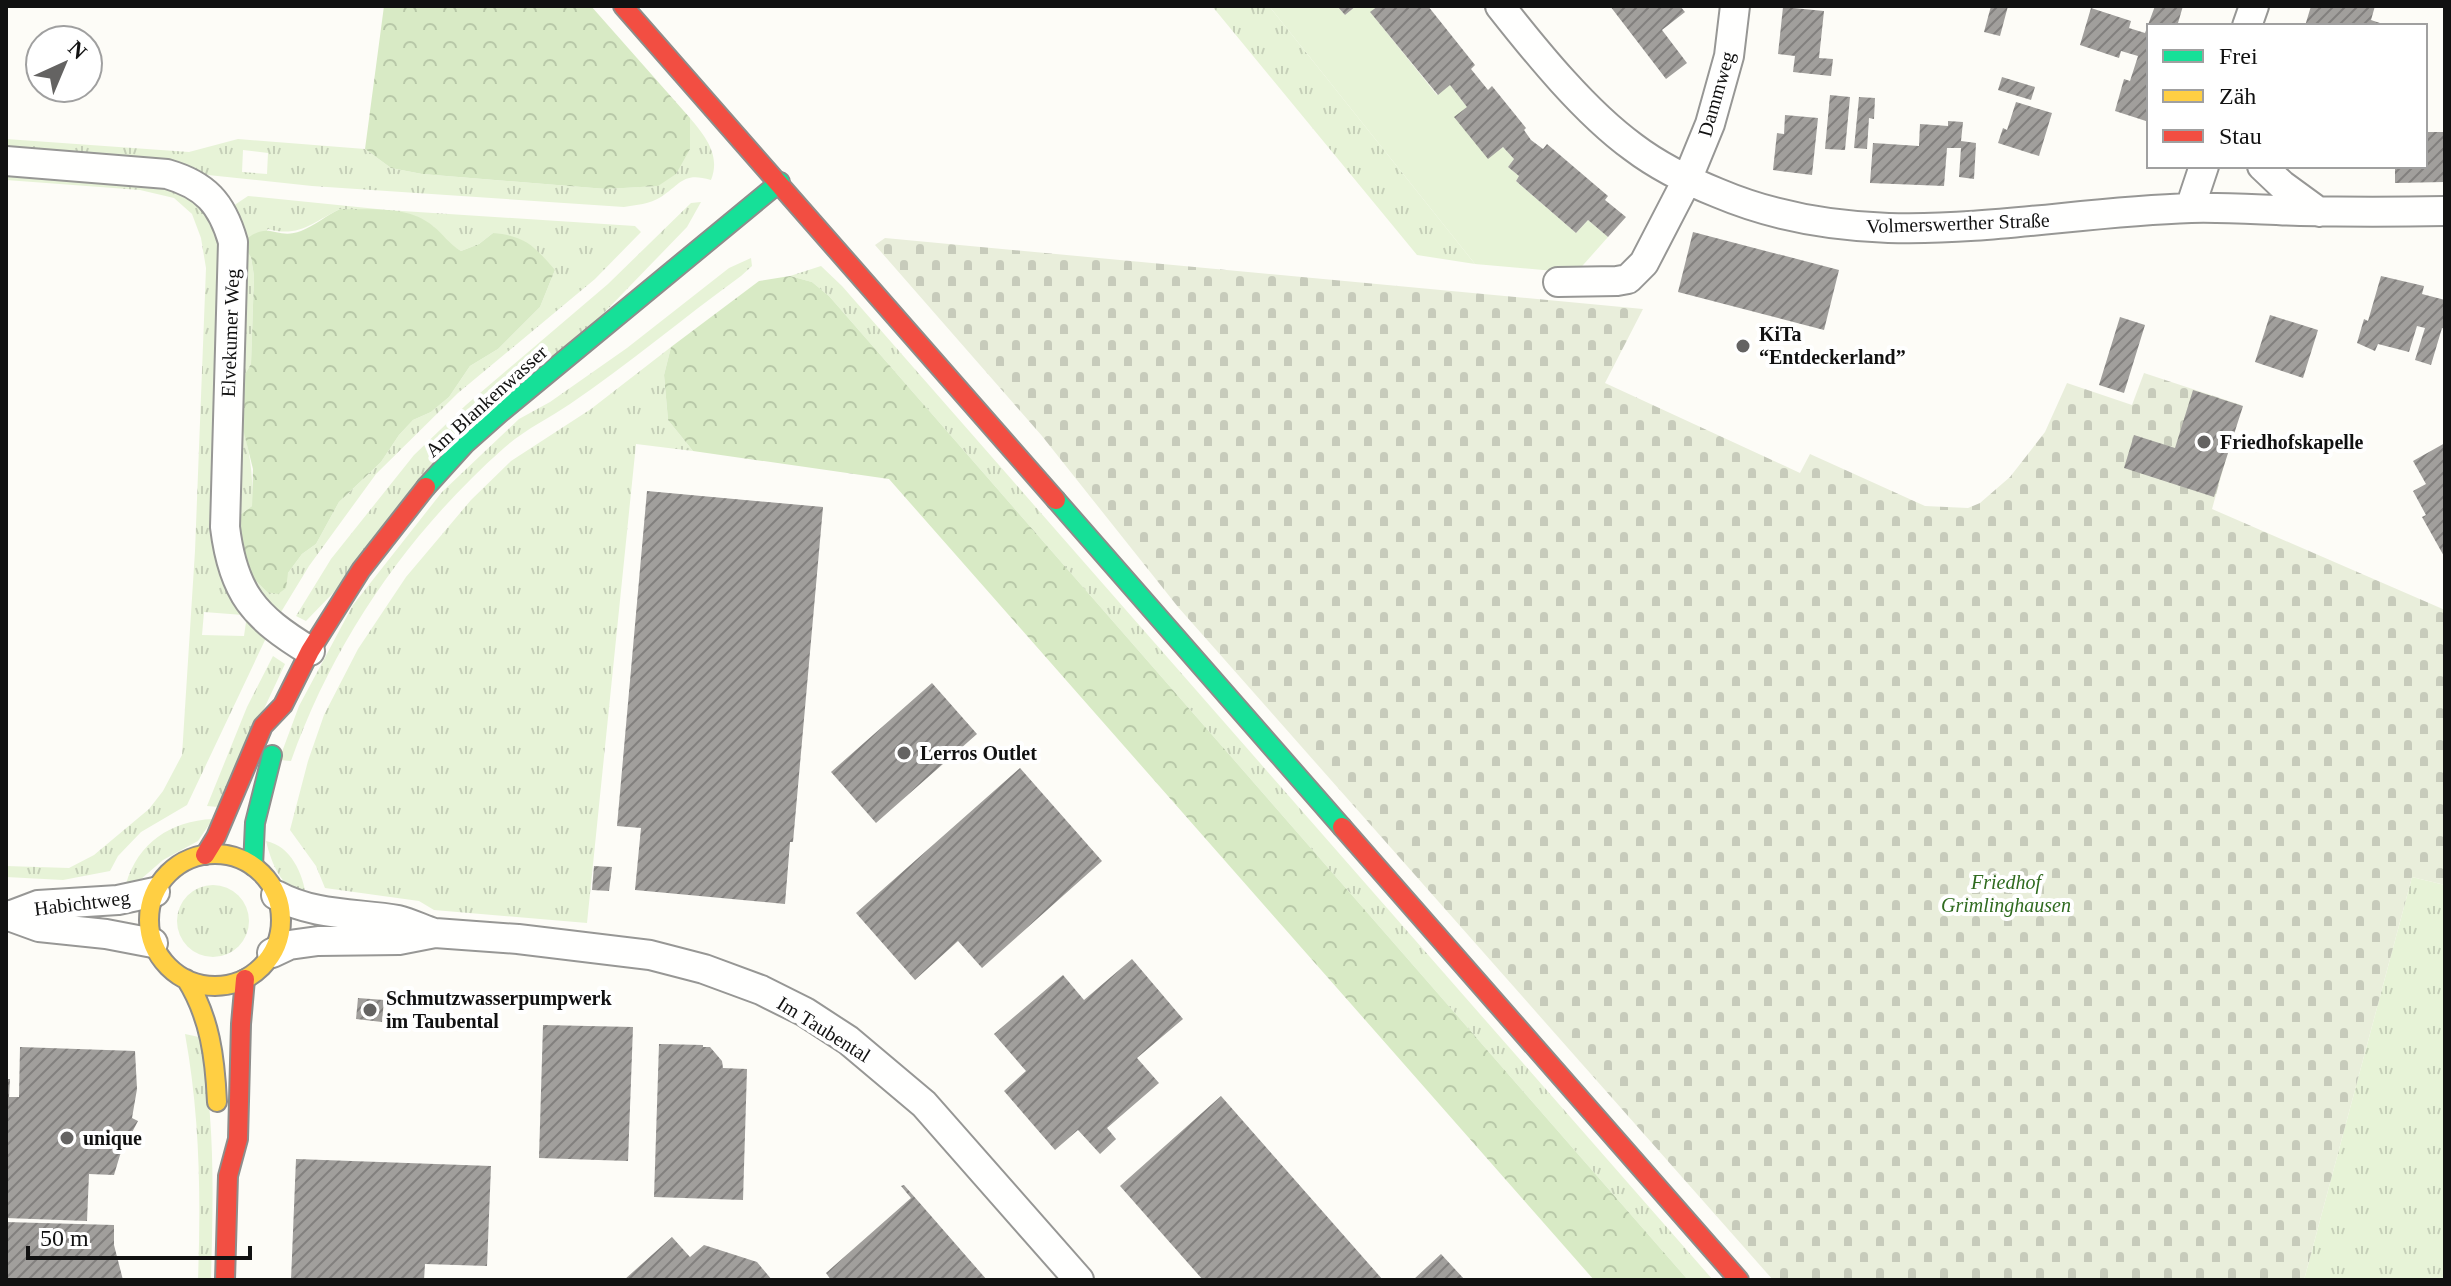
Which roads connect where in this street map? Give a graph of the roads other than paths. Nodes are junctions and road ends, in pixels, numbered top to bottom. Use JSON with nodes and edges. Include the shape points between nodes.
{"nodes":[{"id":1,"x":623,"y":6,"type":"edge"},
{"id":2,"x":1500,"y":6,"type":"edge"},
{"id":3,"x":1735,"y":6,"type":"edge"},
{"id":4,"x":6,"y":161,"type":"edge"},
{"id":5,"x":2203,"y":168,"type":"edge"},
{"id":6,"x":2264,"y":168,"type":"edge"},
{"id":7,"x":1687,"y":180,"type":"junction"},
{"id":8,"x":780,"y":182,"type":"junction"},
{"id":9,"x":2190,"y":208,"type":"junction"},
{"id":10,"x":2445,"y":211,"type":"edge"},
{"id":11,"x":2319,"y":212,"type":"junction"},
{"id":12,"x":1558,"y":282,"type":"dead end"},
{"id":13,"x":310,"y":651,"type":"junction"},
{"id":14,"x":283,"y":705,"type":"junction"},
{"id":15,"x":205,"y":855,"type":"junction"},
{"id":16,"x":253,"y":866,"type":"junction"},
{"id":17,"x":155,"y":892,"type":"junction"},
{"id":18,"x":276,"y":895,"type":"junction"},
{"id":19,"x":8,"y":916,"type":"edge"},
{"id":20,"x":435,"y":933,"type":"junction"},
{"id":21,"x":153,"y":943,"type":"junction"},
{"id":22,"x":272,"y":953,"type":"junction"},
{"id":23,"x":186,"y":979,"type":"junction"},
{"id":24,"x":245,"y":979,"type":"junction"},
{"id":25,"x":218,"y":1118,"type":"dead end"},
{"id":26,"x":220,"y":1143,"type":"dead end"},
{"id":27,"x":228,"y":1176,"type":"junction"},
{"id":28,"x":225,"y":1280,"type":"edge"},
{"id":29,"x":1079,"y":1280,"type":"edge"},
{"id":30,"x":1739,"y":1280,"type":"edge"}],
"edges":[{"from":1,"to":8,"type":"street"},
{"from":2,"to":7,"type":"street","name":"Volmerswerther Straße","via":[[1613,131]]},
{"from":3,"to":7,"type":"street","name":"Dammweg","via":[[1722,89]]},
{"from":4,"to":13,"type":"street","name":"Elvekumer Weg","via":[[167,174],[189,180],[218,206],[233,242],[228,554],[253,607],[272,627]]},
{"from":5,"to":9,"type":"street"},
{"from":6,"to":11,"type":"street"},
{"from":7,"to":9,"type":"street","name":"Volmerswerther Straße","via":[[1761,210],[1847,226],[1952,227]]},
{"from":7,"to":12,"type":"street","name":"Dammweg","via":[[1637,272],[1617,281]]},
{"from":8,"to":13,"type":"street","name":"Am Blankenwasser","via":[[465,444],[380,543]]},
{"from":8,"to":30,"type":"street"},
{"from":9,"to":11,"type":"street","name":"Volmerswerther Straße"},
{"from":10,"to":11,"type":"street","name":"Volmerswerther Straße"},
{"from":13,"to":14,"type":"street","name":"Am Blankenwasser"},
{"from":14,"to":15,"type":"street","name":"Am Blankenwasser","via":[[263,726]]},
{"from":14,"to":16,"type":"street","name":"Am Blankenwasser","via":[[255,823]]},
{"from":15,"to":16,"type":"street","via":[[230,855]]},
{"from":15,"to":17,"type":"street","via":[[170,871]]},
{"from":16,"to":18,"type":"street"},
{"from":17,"to":19,"type":"street","name":"Habichtweg","via":[[38,905]]},
{"from":17,"to":21,"type":"street","via":[[149,918]]},
{"from":18,"to":20,"type":"street","name":"Im Taubental","via":[[320,910],[401,921]]},
{"from":18,"to":22,"type":"street","via":[[281,915]]},
{"from":19,"to":21,"type":"street","name":"Habichtweg","via":[[39,927]]},
{"from":20,"to":22,"type":"street","name":"Im Taubental","via":[[399,940],[318,941]]},
{"from":20,"to":29,"type":"street","name":"Im Taubental","via":[[650,955],[704,969],[805,1012],[848,1040],[924,1104]]},
{"from":21,"to":23,"type":"street","via":[[166,964]]},
{"from":22,"to":24,"type":"street"},
{"from":23,"to":24,"type":"street","via":[[208,986]]},
{"from":23,"to":25,"type":"street","via":[[210,1028]]},
{"from":24,"to":27,"type":"street","via":[[238,1139]]},
{"from":26,"to":27,"type":"street"},
{"from":27,"to":28,"type":"street"}]}
